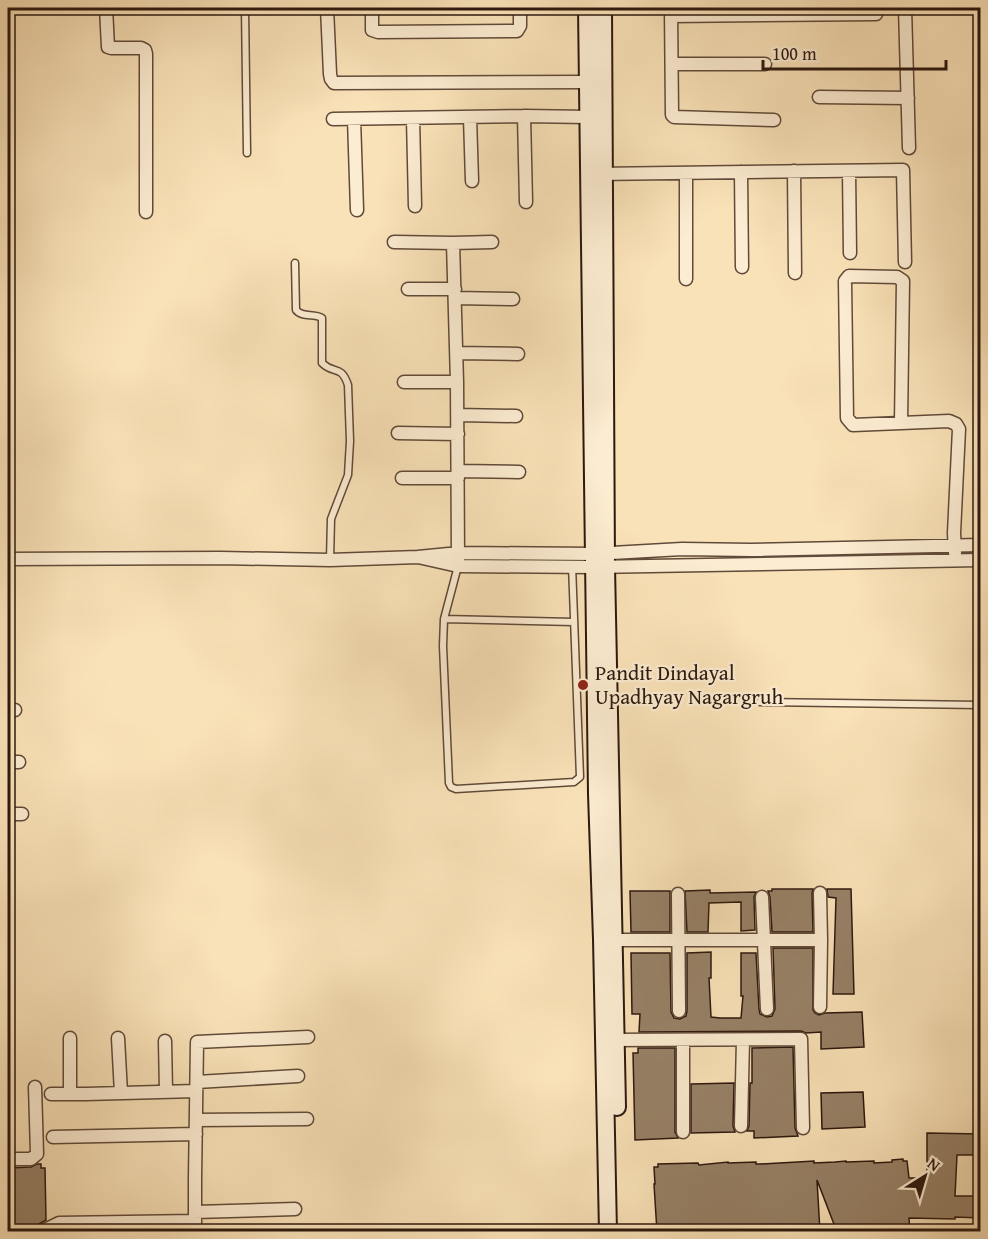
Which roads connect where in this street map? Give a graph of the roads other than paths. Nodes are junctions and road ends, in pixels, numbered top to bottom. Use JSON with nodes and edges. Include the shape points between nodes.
{"nodes":[{"id":1,"x":106,"y":8,"type":"edge"},
{"id":2,"x":245,"y":8,"type":"edge"},
{"id":3,"x":327,"y":8,"type":"edge"},
{"id":4,"x":372,"y":8,"type":"edge"},
{"id":5,"x":520,"y":8,"type":"edge"},
{"id":6,"x":587,"y":8,"type":"edge"},
{"id":7,"x":603,"y":8,"type":"edge"},
{"id":8,"x":876,"y":8,"type":"edge"},
{"id":9,"x":905,"y":8,"type":"edge"},
{"id":10,"x":672,"y":12,"type":"edge"},
{"id":11,"x":672,"y":64,"type":"junction"},
{"id":12,"x":765,"y":64,"type":"dead end"},
{"id":13,"x":588,"y":82,"type":"junction"},
{"id":14,"x":819,"y":97,"type":"dead end"},
{"id":15,"x":908,"y":98,"type":"junction"},
{"id":16,"x":524,"y":116,"type":"junction"},
{"id":17,"x":470,"y":117,"type":"junction"},
{"id":18,"x":588,"y":117,"type":"junction"},
{"id":19,"x":354,"y":118,"type":"junction"},
{"id":20,"x":413,"y":118,"type":"junction"},
{"id":21,"x":333,"y":119,"type":"dead end"},
{"id":22,"x":774,"y":120,"type":"dead end"},
{"id":23,"x":909,"y":148,"type":"dead end"},
{"id":24,"x":248,"y":153,"type":"dead end"},
{"id":25,"x":794,"y":171,"type":"junction"},
{"id":26,"x":849,"y":171,"type":"junction"},
{"id":27,"x":741,"y":172,"type":"junction"},
{"id":28,"x":686,"y":173,"type":"junction"},
{"id":29,"x":597,"y":174,"type":"junction"},
{"id":30,"x":472,"y":181,"type":"dead end"},
{"id":31,"x":526,"y":202,"type":"dead end"},
{"id":32,"x":416,"y":206,"type":"dead end"},
{"id":33,"x":357,"y":210,"type":"dead end"},
{"id":34,"x":146,"y":212,"type":"dead end"},
{"id":35,"x":394,"y":242,"type":"dead end"},
{"id":36,"x":492,"y":242,"type":"dead end"},
{"id":37,"x":453,"y":243,"type":"junction"},
{"id":38,"x":850,"y":254,"type":"dead end"},
{"id":39,"x":905,"y":261,"type":"dead end"},
{"id":40,"x":296,"y":263,"type":"dead end"},
{"id":41,"x":742,"y":267,"type":"dead end"},
{"id":42,"x":795,"y":273,"type":"dead end"},
{"id":43,"x":686,"y":279,"type":"dead end"},
{"id":44,"x":408,"y":289,"type":"dead end"},
{"id":45,"x":455,"y":294,"type":"junction"},
{"id":46,"x":513,"y":299,"type":"dead end"},
{"id":47,"x":457,"y":353,"type":"junction"},
{"id":48,"x":518,"y":354,"type":"dead end"},
{"id":49,"x":404,"y":382,"type":"dead end"},
{"id":50,"x":457,"y":382,"type":"junction"},
{"id":51,"x":458,"y":415,"type":"junction"},
{"id":52,"x":516,"y":416,"type":"dead end"},
{"id":53,"x":901,"y":423,"type":"junction"},
{"id":54,"x":398,"y":433,"type":"dead end"},
{"id":55,"x":458,"y":434,"type":"junction"},
{"id":56,"x":519,"y":472,"type":"dead end"},
{"id":57,"x":458,"y":475,"type":"junction"},
{"id":58,"x":402,"y":478,"type":"dead end"},
{"id":59,"x":981,"y":545,"type":"edge"},
{"id":60,"x":954,"y":546,"type":"junction"},
{"id":61,"x":459,"y":553,"type":"junction"},
{"id":62,"x":418,"y":557,"type":"junction"},
{"id":63,"x":8,"y":559,"type":"edge"},
{"id":64,"x":330,"y":560,"type":"junction"},
{"id":65,"x":981,"y":560,"type":"edge"},
{"id":66,"x":571,"y":561,"type":"junction"},
{"id":67,"x":600,"y":561,"type":"junction"},
{"id":68,"x":955,"y":561,"type":"junction"},
{"id":69,"x":458,"y":566,"type":"junction"},
{"id":70,"x":444,"y":618,"type":"junction"},
{"id":71,"x":574,"y":622,"type":"junction"},
{"id":72,"x":760,"y":702,"type":"dead end"},
{"id":73,"x":981,"y":705,"type":"edge"},
{"id":74,"x":8,"y":814,"type":"edge"},
{"id":75,"x":22,"y":814,"type":"dead end"},
{"id":76,"x":820,"y":893,"type":"dead end"},
{"id":77,"x":678,"y":894,"type":"dead end"},
{"id":78,"x":762,"y":897,"type":"dead end"},
{"id":79,"x":608,"y":940,"type":"junction"},
{"id":80,"x":679,"y":940,"type":"junction"},
{"id":81,"x":764,"y":940,"type":"junction"},
{"id":82,"x":821,"y":940,"type":"junction"},
{"id":83,"x":820,"y":1007,"type":"dead end"},
{"id":84,"x":767,"y":1009,"type":"dead end"},
{"id":85,"x":679,"y":1011,"type":"dead end"},
{"id":86,"x":308,"y":1037,"type":"dead end"},
{"id":87,"x":70,"y":1038,"type":"dead end"},
{"id":88,"x":118,"y":1038,"type":"dead end"},
{"id":89,"x":610,"y":1040,"type":"junction"},
{"id":90,"x":683,"y":1040,"type":"junction"},
{"id":91,"x":743,"y":1040,"type":"junction"},
{"id":92,"x":165,"y":1041,"type":"dead end"},
{"id":93,"x":298,"y":1077,"type":"dead end"},
{"id":94,"x":196,"y":1086,"type":"junction"},
{"id":95,"x":34,"y":1087,"type":"dead end"},
{"id":96,"x":166,"y":1092,"type":"junction"},
{"id":97,"x":120,"y":1093,"type":"junction"},
{"id":98,"x":51,"y":1094,"type":"dead end"},
{"id":99,"x":70,"y":1094,"type":"junction"},
{"id":100,"x":307,"y":1119,"type":"dead end"},
{"id":101,"x":196,"y":1120,"type":"junction"},
{"id":102,"x":741,"y":1126,"type":"dead end"},
{"id":103,"x":803,"y":1128,"type":"dead end"},
{"id":104,"x":683,"y":1132,"type":"dead end"},
{"id":105,"x":196,"y":1134,"type":"junction"},
{"id":106,"x":53,"y":1137,"type":"dead end"},
{"id":107,"x":8,"y":1159,"type":"edge"},
{"id":108,"x":295,"y":1209,"type":"dead end"},
{"id":109,"x":195,"y":1221,"type":"edge"},
{"id":110,"x":40,"y":1232,"type":"edge"},
{"id":111,"x":608,"y":1232,"type":"edge"},
{"id":112,"x":619,"y":1232,"type":"edge"}],
"edges":[{"from":1,"to":34,"type":"street","via":[[108,47],[141,48],[146,54]]},
{"from":2,"to":24,"type":"lane"},
{"from":3,"to":13,"type":"street","via":[[330,74],[334,83]]},
{"from":4,"to":5,"type":"street","via":[[372,30],[378,32],[517,31]]},
{"from":6,"to":13,"type":"street"},
{"from":7,"to":29,"type":"street"},
{"from":8,"to":10,"type":"street","via":[[876,14]]},
{"from":9,"to":15,"type":"street"},
{"from":10,"to":11,"type":"street"},
{"from":11,"to":12,"type":"street"},
{"from":11,"to":22,"type":"street","via":[[674,117]]},
{"from":13,"to":18,"type":"street"},
{"from":14,"to":15,"type":"street"},
{"from":15,"to":23,"type":"street"},
{"from":16,"to":17,"type":"street"},
{"from":16,"to":18,"type":"street"},
{"from":16,"to":31,"type":"street"},
{"from":17,"to":20,"type":"street"},
{"from":17,"to":30,"type":"street"},
{"from":18,"to":29,"type":"street"},
{"from":19,"to":20,"type":"street"},
{"from":19,"to":21,"type":"street"},
{"from":19,"to":33,"type":"street"},
{"from":20,"to":32,"type":"street"},
{"from":25,"to":26,"type":"street"},
{"from":25,"to":27,"type":"street"},
{"from":25,"to":42,"type":"street"},
{"from":26,"to":38,"type":"street"},
{"from":26,"to":39,"type":"street","via":[[903,170]]},
{"from":27,"to":28,"type":"street"},
{"from":27,"to":41,"type":"street"},
{"from":28,"to":29,"type":"street"},
{"from":28,"to":43,"type":"street"},
{"from":29,"to":67,"type":"street"},
{"from":35,"to":37,"type":"street"},
{"from":36,"to":37,"type":"street"},
{"from":37,"to":45,"type":"street"},
{"from":40,"to":64,"type":"lane","via":[[296,310],[322,318],[322,363],[340,371],[348,386],[348,475],[331,519]]},
{"from":44,"to":45,"type":"street"},
{"from":45,"to":46,"type":"street"},
{"from":45,"to":47,"type":"street"},
{"from":47,"to":48,"type":"street"},
{"from":47,"to":50,"type":"street"},
{"from":49,"to":50,"type":"street"},
{"from":50,"to":51,"type":"street"},
{"from":51,"to":52,"type":"street"},
{"from":51,"to":55,"type":"street"},
{"from":53,"to":53,"type":"street","via":[[853,425],[847,418],[845,281],[849,276],[897,277],[903,281]]},
{"from":53,"to":60,"type":"street","via":[[956,424]]},
{"from":54,"to":55,"type":"street"},
{"from":55,"to":57,"type":"street"},
{"from":56,"to":57,"type":"street"},
{"from":57,"to":58,"type":"street"},
{"from":57,"to":61,"type":"street"},
{"from":59,"to":60,"type":"street"},
{"from":60,"to":67,"type":"street","via":[[682,549]]},
{"from":60,"to":68,"type":"street"},
{"from":61,"to":62,"type":"street"},
{"from":61,"to":66,"type":"street"},
{"from":61,"to":69,"type":"street"},
{"from":62,"to":64,"type":"street"},
{"from":62,"to":69,"type":"street"},
{"from":63,"to":64,"type":"street"},
{"from":65,"to":68,"type":"street"},
{"from":66,"to":67,"type":"street"},
{"from":66,"to":69,"type":"street"},
{"from":66,"to":71,"type":"lane"},
{"from":67,"to":68,"type":"street"},
{"from":67,"to":79,"type":"street","via":[[597,794]]},
{"from":69,"to":70,"type":"lane"},
{"from":70,"to":71,"type":"lane"},
{"from":70,"to":71,"type":"lane","via":[[449,783],[456,789],[574,782],[580,777]]},
{"from":72,"to":73,"type":"lane"},
{"from":74,"to":75,"type":"street"},
{"from":76,"to":82,"type":"street"},
{"from":77,"to":80,"type":"street"},
{"from":78,"to":81,"type":"street"},
{"from":79,"to":80,"type":"street"},
{"from":79,"to":89,"type":"street"},
{"from":80,"to":81,"type":"street"},
{"from":80,"to":85,"type":"street"},
{"from":81,"to":82,"type":"street"},
{"from":81,"to":84,"type":"street"},
{"from":82,"to":83,"type":"street"},
{"from":86,"to":94,"type":"street","via":[[197,1042]]},
{"from":87,"to":99,"type":"street"},
{"from":88,"to":97,"type":"street"},
{"from":89,"to":90,"type":"street"},
{"from":89,"to":111,"type":"street"},
{"from":89,"to":112,"type":"street"},
{"from":90,"to":91,"type":"street"},
{"from":90,"to":104,"type":"street"},
{"from":91,"to":102,"type":"street"},
{"from":91,"to":103,"type":"street","via":[[801,1039]]},
{"from":92,"to":96,"type":"street"},
{"from":93,"to":94,"type":"street"},
{"from":94,"to":96,"type":"street"},
{"from":94,"to":101,"type":"street"},
{"from":95,"to":107,"type":"street","via":[[37,1154],[31,1159]]},
{"from":96,"to":97,"type":"street"},
{"from":97,"to":99,"type":"street"},
{"from":98,"to":99,"type":"street"},
{"from":100,"to":101,"type":"street"},
{"from":101,"to":105,"type":"street"},
{"from":105,"to":106,"type":"street"},
{"from":105,"to":109,"type":"street"},
{"from":108,"to":109,"type":"street"},
{"from":109,"to":110,"type":"street","via":[[59,1223]]}]}
